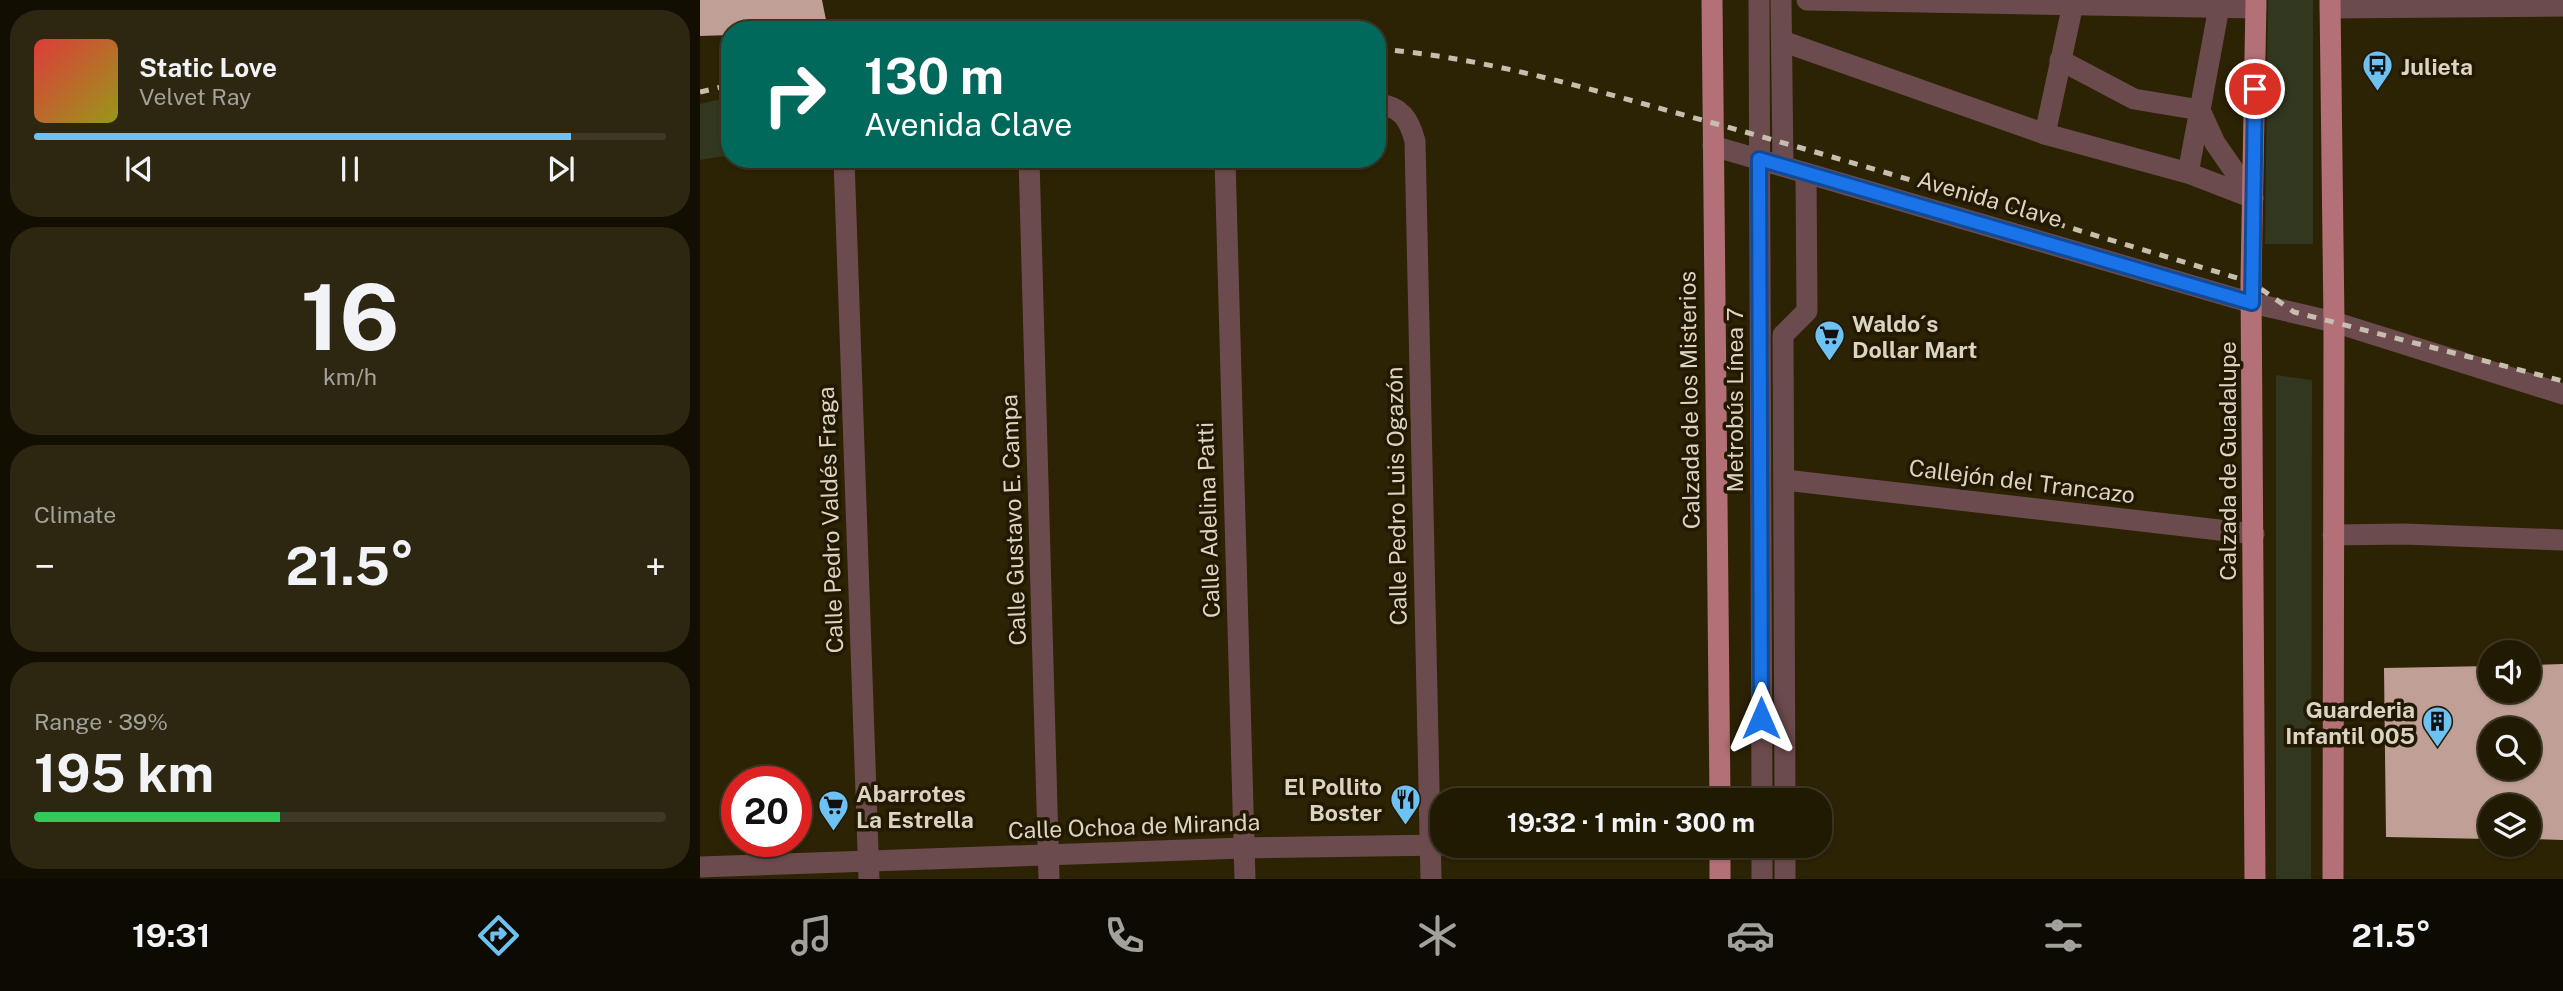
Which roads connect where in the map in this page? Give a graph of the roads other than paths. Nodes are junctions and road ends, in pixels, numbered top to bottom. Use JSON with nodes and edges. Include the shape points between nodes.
{"nodes":[{"id":1,"x":1712,"y":0,"type":"edge"},
{"id":2,"x":1759,"y":0,"type":"edge"},
{"id":3,"x":1781,"y":0,"type":"edge"},
{"id":4,"x":1807,"y":0,"type":"edge"},
{"id":5,"x":2073,"y":4,"type":"junction"},
{"id":6,"x":2256,"y":4,"type":"edge"},
{"id":7,"x":2341,"y":4,"type":"edge"},
{"id":8,"x":2563,"y":6,"type":"edge"},
{"id":9,"x":2219,"y":7,"type":"junction"},
{"id":10,"x":1782,"y":41,"type":"junction"},
{"id":11,"x":2060,"y":60,"type":"junction"},
{"id":12,"x":1386,"y":106,"type":"edge"},
{"id":13,"x":2200,"y":110,"type":"junction"},
{"id":14,"x":2045,"y":134,"type":"junction"},
{"id":15,"x":1713,"y":146,"type":"junction"},
{"id":16,"x":1759,"y":159,"type":"junction"},
{"id":17,"x":1783,"y":166,"type":"junction"},
{"id":18,"x":844,"y":168,"type":"edge"},
{"id":19,"x":1029,"y":168,"type":"edge"},
{"id":20,"x":1224,"y":168,"type":"edge"},
{"id":21,"x":1806,"y":173,"type":"junction"},
{"id":22,"x":2188,"y":173,"type":"junction"},
{"id":23,"x":2253,"y":198,"type":"junction"},
{"id":24,"x":2252,"y":303,"type":"junction"},
{"id":25,"x":2334,"y":322,"type":"junction"},
{"id":26,"x":2563,"y":394,"type":"edge"},
{"id":27,"x":1785,"y":480,"type":"junction"},
{"id":28,"x":2254,"y":534,"type":"junction"},
{"id":29,"x":2333,"y":535,"type":"junction"},
{"id":30,"x":2563,"y":540,"type":"edge"},
{"id":31,"x":1434,"y":788,"type":"edge"},
{"id":32,"x":1720,"y":788,"type":"edge"},
{"id":33,"x":1762,"y":788,"type":"edge"},
{"id":34,"x":1785,"y":788,"type":"edge"},
{"id":35,"x":1430,"y":845,"type":"edge"},
{"id":36,"x":1243,"y":848,"type":"junction"},
{"id":37,"x":1048,"y":857,"type":"junction"},
{"id":38,"x":1434,"y":858,"type":"edge"},
{"id":39,"x":1720,"y":858,"type":"edge"},
{"id":40,"x":1762,"y":858,"type":"edge"},
{"id":41,"x":1785,"y":858,"type":"edge"},
{"id":42,"x":700,"y":867,"type":"edge"},
{"id":43,"x":869,"y":870,"type":"edge"},
{"id":44,"x":1049,"y":879,"type":"edge"},
{"id":45,"x":1245,"y":879,"type":"edge"},
{"id":46,"x":1430,"y":879,"type":"edge"},
{"id":47,"x":1720,"y":879,"type":"edge"},
{"id":48,"x":1762,"y":879,"type":"edge"},
{"id":49,"x":1785,"y":879,"type":"edge"},
{"id":50,"x":2255,"y":879,"type":"edge"},
{"id":51,"x":2333,"y":879,"type":"edge"}],
"edges":[{"from":1,"to":15,"type":"main road","name":"Calzada de los Misterios"},
{"from":2,"to":16,"type":"street","name":"Metrobús Línea 7"},
{"from":3,"to":10,"type":"street"},
{"from":4,"to":5,"type":"street"},
{"from":5,"to":9,"type":"street"},
{"from":5,"to":11,"type":"street"},
{"from":6,"to":9,"type":"street"},
{"from":6,"to":23,"type":"main road","name":"Calzada de Guadalupe"},
{"from":7,"to":8,"type":"street"},
{"from":7,"to":25,"type":"main road"},
{"from":9,"to":13,"type":"street"},
{"from":10,"to":14,"type":"street"},
{"from":10,"to":17,"type":"street"},
{"from":11,"to":13,"type":"street","via":[[2134,99]]},
{"from":11,"to":14,"type":"street"},
{"from":12,"to":31,"type":"street","name":"Calle Pedro Luis Ogazón","via":[[1405,115],[1415,141]]},
{"from":13,"to":22,"type":"street"},
{"from":13,"to":23,"type":"street","via":[[2215,143]]},
{"from":14,"to":22,"type":"street"},
{"from":15,"to":16,"type":"street","name":"Avenida Clave"},
{"from":15,"to":32,"type":"main road","name":"Calzada de los Misterios"},
{"from":16,"to":17,"type":"street","name":"Avenida Clave"},
{"from":16,"to":33,"type":"street","name":"Metrobús Línea 7"},
{"from":17,"to":21,"type":"street","name":"Avenida Clave"},
{"from":18,"to":43,"type":"street","name":"Calle Pedro Valdés Fraga"},
{"from":19,"to":37,"type":"street","name":"Calle Gustavo E. Campa"},
{"from":20,"to":36,"type":"street","name":"Calle Adelina Patti"},
{"from":21,"to":24,"type":"street","name":"Avenida Clave"},
{"from":21,"to":27,"type":"street","via":[[1807,311],[1783,335]]},
{"from":22,"to":23,"type":"street"},
{"from":23,"to":24,"type":"main road","name":"Calzada de Guadalupe"},
{"from":24,"to":25,"type":"street","name":"Avenida Clave"},
{"from":24,"to":28,"type":"main road","name":"Calzada de Guadalupe"},
{"from":25,"to":26,"type":"street","name":"Avenida Clave"},
{"from":25,"to":29,"type":"main road"},
{"from":27,"to":28,"type":"street","name":"Callejón del Trancazo"},
{"from":27,"to":34,"type":"street"},
{"from":28,"to":50,"type":"main road","name":"Calzada de Guadalupe"},
{"from":29,"to":30,"type":"street"},
{"from":29,"to":51,"type":"main road"},
{"from":35,"to":36,"type":"street","name":"Calle Ochoa de Miranda"},
{"from":36,"to":37,"type":"street","name":"Calle Ochoa de Miranda"},
{"from":36,"to":45,"type":"street","name":"Calle Adelina Patti"},
{"from":37,"to":43,"type":"street","name":"Calle Ochoa de Miranda"},
{"from":37,"to":44,"type":"street","name":"Calle Gustavo E. Campa"},
{"from":38,"to":46,"type":"street","name":"Calle Pedro Luis Ogazón"},
{"from":39,"to":47,"type":"main road"},
{"from":40,"to":48,"type":"street"},
{"from":41,"to":49,"type":"street"},
{"from":42,"to":43,"type":"street","name":"Calle Ochoa de Miranda"}]}
